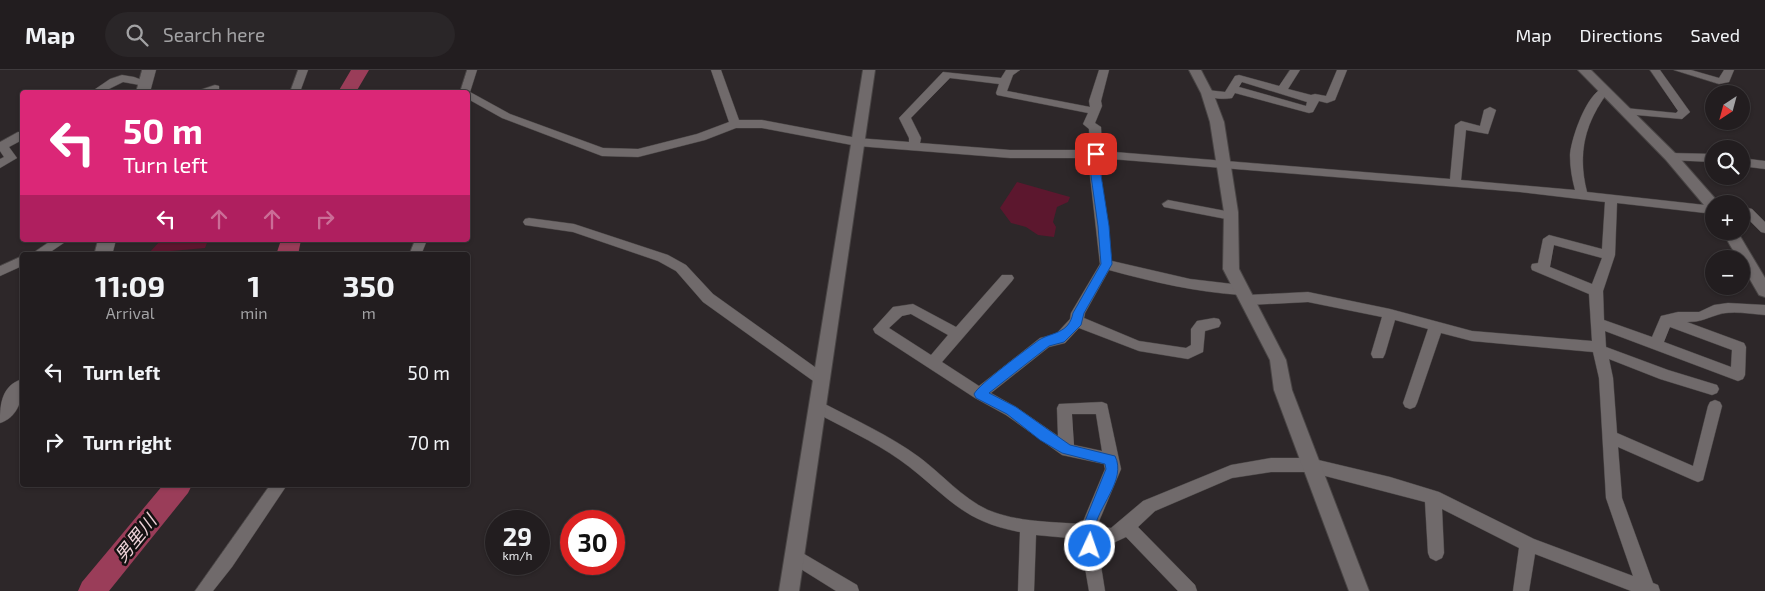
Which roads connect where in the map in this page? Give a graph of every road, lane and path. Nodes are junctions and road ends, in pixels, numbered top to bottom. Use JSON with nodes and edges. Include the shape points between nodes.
{"nodes":[{"id":1,"x":303,"y":70,"type":"edge"},
{"id":2,"x":472,"y":70,"type":"edge"},
{"id":3,"x":716,"y":70,"type":"edge"},
{"id":4,"x":869,"y":70,"type":"edge"},
{"id":5,"x":1015,"y":70,"type":"edge"},
{"id":6,"x":1104,"y":70,"type":"edge"},
{"id":7,"x":1195,"y":70,"type":"edge"},
{"id":8,"x":1295,"y":70,"type":"edge"},
{"id":9,"x":1342,"y":70,"type":"edge"},
{"id":10,"x":1584,"y":70,"type":"edge"},
{"id":11,"x":1655,"y":70,"type":"edge"},
{"id":12,"x":1679,"y":70,"type":"edge"},
{"id":13,"x":1729,"y":70,"type":"edge"},
{"id":14,"x":1241,"y":74,"type":"edge"},
{"id":15,"x":146,"y":82,"type":"edge"},
{"id":16,"x":1004,"y":82,"type":"junction"},
{"id":17,"x":215,"y":88,"type":"dead end"},
{"id":18,"x":1233,"y":89,"type":"junction"},
{"id":19,"x":100,"y":90,"type":"edge"},
{"id":20,"x":207,"y":90,"type":"edge"},
{"id":21,"x":296,"y":90,"type":"edge"},
{"id":22,"x":467,"y":90,"type":"edge"},
{"id":23,"x":1282,"y":90,"type":"junction"},
{"id":24,"x":1604,"y":91,"type":"junction"},
{"id":25,"x":1207,"y":93,"type":"junction"},
{"id":26,"x":470,"y":96,"type":"edge"},
{"id":27,"x":1314,"y":100,"type":"junction"},
{"id":28,"x":1490,"y":110,"type":"dead end"},
{"id":29,"x":1094,"y":111,"type":"junction"},
{"id":30,"x":1625,"y":111,"type":"junction"},
{"id":31,"x":736,"y":124,"type":"junction"},
{"id":32,"x":20,"y":136,"type":"edge"},
{"id":33,"x":857,"y":142,"type":"junction"},
{"id":34,"x":1,"y":147,"type":"edge"},
{"id":35,"x":914,"y":147,"type":"junction"},
{"id":36,"x":1094,"y":154,"type":"junction"},
{"id":37,"x":1671,"y":157,"type":"junction"},
{"id":38,"x":1705,"y":158,"type":"edge"},
{"id":39,"x":1223,"y":163,"type":"junction"},
{"id":40,"x":1750,"y":163,"type":"edge"},
{"id":41,"x":0,"y":164,"type":"edge"},
{"id":42,"x":1765,"y":165,"type":"edge"},
{"id":43,"x":1455,"y":184,"type":"junction"},
{"id":44,"x":1582,"y":195,"type":"junction"},
{"id":45,"x":1705,"y":197,"type":"edge"},
{"id":46,"x":1611,"y":198,"type":"junction"},
{"id":47,"x":1168,"y":204,"type":"dead end"},
{"id":48,"x":1705,"y":207,"type":"edge"},
{"id":49,"x":1750,"y":213,"type":"edge"},
{"id":50,"x":1765,"y":214,"type":"edge"},
{"id":51,"x":1231,"y":216,"type":"junction"},
{"id":52,"x":1750,"y":217,"type":"edge"},
{"id":53,"x":529,"y":222,"type":"dead end"},
{"id":54,"x":1765,"y":229,"type":"edge"},
{"id":55,"x":1734,"y":240,"type":"edge"},
{"id":56,"x":59,"y":242,"type":"edge"},
{"id":57,"x":41,"y":252,"type":"edge"},
{"id":58,"x":1609,"y":255,"type":"junction"},
{"id":59,"x":20,"y":262,"type":"edge"},
{"id":60,"x":1106,"y":264,"type":"junction"},
{"id":61,"x":0,"y":271,"type":"edge"},
{"id":62,"x":1007,"y":278,"type":"dead end"},
{"id":63,"x":1596,"y":290,"type":"junction"},
{"id":64,"x":1765,"y":291,"type":"edge"},
{"id":65,"x":1244,"y":295,"type":"junction"},
{"id":66,"x":1765,"y":310,"type":"edge"},
{"id":67,"x":1390,"y":314,"type":"junction"},
{"id":68,"x":1666,"y":320,"type":"junction"},
{"id":69,"x":1077,"y":322,"type":"junction"},
{"id":70,"x":1214,"y":323,"type":"dead end"},
{"id":71,"x":1598,"y":323,"type":"junction"},
{"id":72,"x":1436,"y":327,"type":"junction"},
{"id":73,"x":957,"y":334,"type":"junction"},
{"id":74,"x":1656,"y":345,"type":"junction"},
{"id":75,"x":1600,"y":349,"type":"junction"},
{"id":76,"x":1378,"y":354,"type":"dead end"},
{"id":77,"x":932,"y":363,"type":"junction"},
{"id":78,"x":821,"y":379,"type":"junction"},
{"id":79,"x":1712,"y":389,"type":"dead end"},
{"id":80,"x":20,"y":390,"type":"edge"},
{"id":81,"x":980,"y":394,"type":"junction"},
{"id":82,"x":1410,"y":403,"type":"dead end"},
{"id":83,"x":818,"y":406,"type":"junction"},
{"id":84,"x":1715,"y":406,"type":"dead end"},
{"id":85,"x":0,"y":415,"type":"edge"},
{"id":86,"x":1609,"y":436,"type":"junction"},
{"id":87,"x":1067,"y":450,"type":"junction"},
{"id":88,"x":1111,"y":460,"type":"junction"},
{"id":89,"x":1310,"y":465,"type":"junction"},
{"id":90,"x":278,"y":487,"type":"edge"},
{"id":91,"x":1433,"y":497,"type":"junction"},
{"id":92,"x":1028,"y":526,"type":"junction"},
{"id":93,"x":1127,"y":527,"type":"junction"},
{"id":94,"x":1087,"y":531,"type":"junction"},
{"id":95,"x":1528,"y":544,"type":"junction"},
{"id":96,"x":1436,"y":553,"type":"dead end"},
{"id":97,"x":794,"y":556,"type":"junction"},
{"id":98,"x":1648,"y":590,"type":"edge"},
{"id":99,"x":203,"y":591,"type":"edge"},
{"id":100,"x":788,"y":591,"type":"edge"},
{"id":101,"x":851,"y":591,"type":"edge"},
{"id":102,"x":1026,"y":591,"type":"edge"},
{"id":103,"x":1097,"y":591,"type":"edge"},
{"id":104,"x":1189,"y":591,"type":"edge"},
{"id":105,"x":1359,"y":591,"type":"edge"},
{"id":106,"x":1521,"y":591,"type":"edge"}],
"edges":[{"from":1,"to":21,"type":"street"},
{"from":2,"to":22,"type":"street"},
{"from":3,"to":31,"type":"street"},
{"from":4,"to":33,"type":"street"},
{"from":5,"to":16,"type":"street","via":[[1008,73]]},
{"from":6,"to":29,"type":"street"},
{"from":7,"to":25,"type":"street"},
{"from":8,"to":23,"type":"street"},
{"from":9,"to":27,"type":"street","via":[[1331,98],[1315,97]]},
{"from":10,"to":24,"type":"street"},
{"from":11,"to":30,"type":"street","via":[[1684,112],[1678,116]]},
{"from":12,"to":13,"type":"street","via":[[1719,81],[1725,80]]},
{"from":14,"to":18,"type":"street"},
{"from":14,"to":23,"type":"street"},
{"from":15,"to":19,"type":"street","via":[[138,83],[128,77]]},
{"from":16,"to":29,"type":"street","via":[[1001,93]]},
{"from":16,"to":35,"type":"street","via":[[948,74],[905,118],[915,138]]},
{"from":17,"to":20,"type":"street"},
{"from":18,"to":25,"type":"street","via":[[1228,96]]},
{"from":18,"to":27,"type":"street","via":[[1307,110]]},
{"from":23,"to":27,"type":"street"},
{"from":24,"to":30,"type":"street"},
{"from":24,"to":44,"type":"street","via":[[1577,137],[1575,156]]},
{"from":25,"to":39,"type":"street","via":[[1217,122]]},
{"from":26,"to":31,"type":"street","via":[[506,116],[602,152],[638,153],[701,137]]},
{"from":28,"to":43,"type":"street","via":[[1484,131],[1461,125]]},
{"from":29,"to":36,"type":"street","via":[[1089,124],[1095,127]]},
{"from":30,"to":37,"type":"street"},
{"from":31,"to":33,"type":"street","via":[[762,124]]},
{"from":32,"to":34,"type":"street"},
{"from":33,"to":35,"type":"street"},
{"from":33,"to":78,"type":"street"},
{"from":34,"to":41,"type":"street","via":[[11,158]]},
{"from":35,"to":36,"type":"street","via":[[1010,154]]},
{"from":36,"to":39,"type":"street"},
{"from":36,"to":60,"type":"street"},
{"from":37,"to":38,"type":"street"},
{"from":37,"to":45,"type":"street"},
{"from":39,"to":43,"type":"street"},
{"from":39,"to":51,"type":"street"},
{"from":40,"to":42,"type":"street"},
{"from":43,"to":44,"type":"street"},
{"from":44,"to":46,"type":"street"},
{"from":46,"to":48,"type":"street"},
{"from":46,"to":58,"type":"street"},
{"from":47,"to":51,"type":"street"},
{"from":49,"to":50,"type":"street"},
{"from":51,"to":65,"type":"street","via":[[1231,269]]},
{"from":52,"to":54,"type":"street"},
{"from":53,"to":78,"type":"street","via":[[574,228],[663,258],[681,268],[708,298]]},
{"from":55,"to":64,"type":"street"},
{"from":56,"to":57,"type":"street"},
{"from":58,"to":63,"type":"street"},
{"from":58,"to":63,"type":"street","via":[[1549,239],[1540,268]]},
{"from":59,"to":61,"type":"street"},
{"from":60,"to":65,"type":"street","via":[[1152,277]]},
{"from":60,"to":69,"type":"street","via":[[1078,313]]},
{"from":62,"to":73,"type":"street"},
{"from":63,"to":71,"type":"street"},
{"from":65,"to":67,"type":"street","via":[[1308,297]]},
{"from":65,"to":89,"type":"street","via":[[1278,360],[1283,390]]},
{"from":66,"to":68,"type":"street","via":[[1728,308],[1714,310],[1701,317],[1678,316]]},
{"from":67,"to":72,"type":"street"},
{"from":67,"to":76,"type":"street"},
{"from":68,"to":74,"type":"street"},
{"from":68,"to":74,"type":"street","via":[[1739,347],[1738,375]]},
{"from":69,"to":70,"type":"street","via":[[1139,346],[1188,354],[1198,348],[1198,329]]},
{"from":69,"to":81,"type":"street","via":[[1060,339],[1045,342]]},
{"from":71,"to":74,"type":"street"},
{"from":71,"to":75,"type":"street"},
{"from":72,"to":75,"type":"street","via":[[1489,339]]},
{"from":72,"to":82,"type":"street"},
{"from":73,"to":77,"type":"street"},
{"from":73,"to":77,"type":"street","via":[[913,309],[898,311],[880,329]]},
{"from":75,"to":79,"type":"street","via":[[1665,375]]},
{"from":75,"to":86,"type":"street","via":[[1606,378]]},
{"from":77,"to":81,"type":"street"},
{"from":78,"to":83,"type":"street"},
{"from":80,"to":85,"type":"main road"},
{"from":81,"to":87,"type":"street"},
{"from":83,"to":92,"type":"street","via":[[904,456],[960,500],[992,519]]},
{"from":83,"to":97,"type":"street"},
{"from":84,"to":86,"type":"street","via":[[1698,475]]},
{"from":86,"to":98,"type":"street","via":[[1614,498]]},
{"from":87,"to":88,"type":"street"},
{"from":87,"to":88,"type":"street","via":[[1064,408],[1102,408]]},
{"from":88,"to":94,"type":"street","via":[[1113,469]]},
{"from":89,"to":91,"type":"street"},
{"from":89,"to":93,"type":"street","via":[[1231,472],[1149,506]]},
{"from":89,"to":105,"type":"street"},
{"from":90,"to":99,"type":"street"},
{"from":91,"to":95,"type":"street"},
{"from":91,"to":96,"type":"street"},
{"from":92,"to":94,"type":"street"},
{"from":92,"to":102,"type":"street"},
{"from":93,"to":94,"type":"street","via":[[1113,536]]},
{"from":93,"to":104,"type":"street"},
{"from":94,"to":103,"type":"street"},
{"from":95,"to":98,"type":"street"},
{"from":95,"to":106,"type":"street"},
{"from":97,"to":100,"type":"street"},
{"from":97,"to":101,"type":"street"}]}
